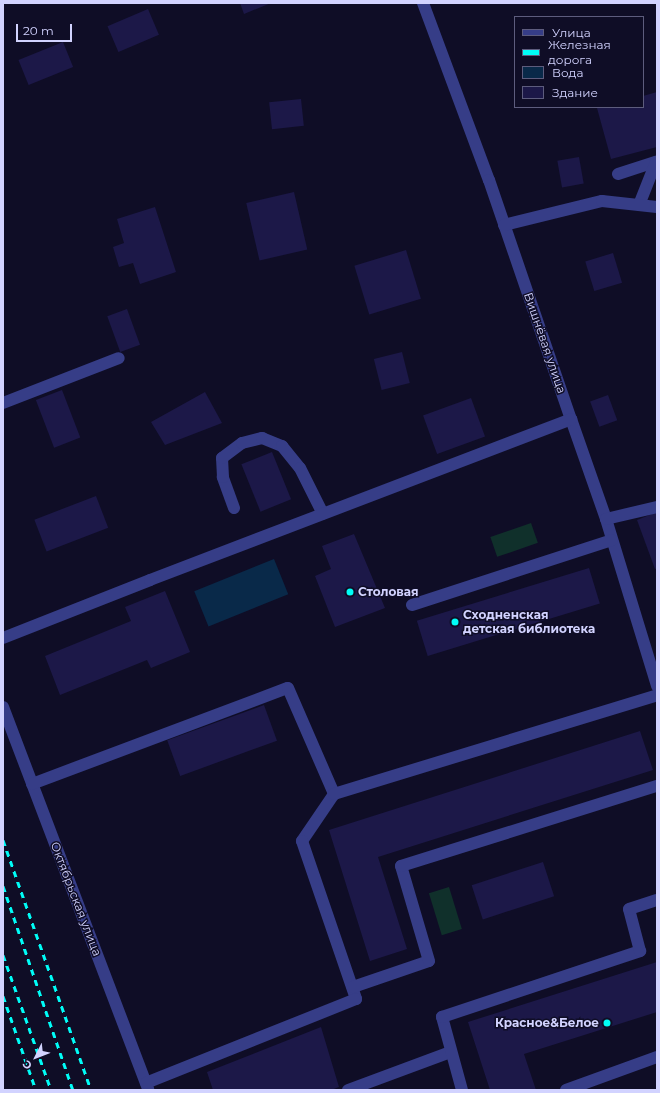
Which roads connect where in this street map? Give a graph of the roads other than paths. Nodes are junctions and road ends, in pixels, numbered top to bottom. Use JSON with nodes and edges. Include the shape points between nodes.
{"nodes":[{"id":1,"x":423,"y":3,"type":"edge"},
{"id":2,"x":657,"y":162,"type":"edge"},
{"id":3,"x":618,"y":174,"type":"dead end"},
{"id":4,"x":639,"y":205,"type":"junction"},
{"id":5,"x":657,"y":207,"type":"edge"},
{"id":6,"x":504,"y":225,"type":"junction"},
{"id":7,"x":119,"y":358,"type":"dead end"},
{"id":8,"x":3,"y":403,"type":"edge"},
{"id":9,"x":571,"y":419,"type":"junction"},
{"id":10,"x":657,"y":507,"type":"edge"},
{"id":11,"x":234,"y":508,"type":"dead end"},
{"id":12,"x":323,"y":514,"type":"junction"},
{"id":13,"x":606,"y":520,"type":"junction"},
{"id":14,"x":612,"y":540,"type":"junction"},
{"id":15,"x":412,"y":605,"type":"dead end"},
{"id":16,"x":3,"y":638,"type":"edge"},
{"id":17,"x":657,"y":686,"type":"edge"},
{"id":18,"x":657,"y":695,"type":"edge"},
{"id":19,"x":3,"y":707,"type":"edge"},
{"id":20,"x":32,"y":784,"type":"junction"},
{"id":21,"x":657,"y":786,"type":"edge"},
{"id":22,"x":334,"y":794,"type":"junction"},
{"id":23,"x":657,"y":900,"type":"edge"},
{"id":24,"x":352,"y":987,"type":"junction"},
{"id":25,"x":450,"y":1052,"type":"junction"},
{"id":26,"x":657,"y":1057,"type":"edge"},
{"id":27,"x":147,"y":1086,"type":"edge"},
{"id":28,"x":348,"y":1090,"type":"edge"},
{"id":29,"x":462,"y":1090,"type":"edge"},
{"id":30,"x":566,"y":1090,"type":"edge"}],
"edges":[{"from":1,"to":6,"type":"street","name":"Вишнёвая улица"},
{"from":2,"to":3,"type":"street"},
{"from":2,"to":4,"type":"street"},
{"from":4,"to":5,"type":"street"},
{"from":4,"to":6,"type":"street","via":[[602,201]]},
{"from":6,"to":9,"type":"street","name":"Вишнёвая улица"},
{"from":7,"to":8,"type":"street"},
{"from":9,"to":12,"type":"street"},
{"from":9,"to":13,"type":"street","name":"Вишнёвая улица"},
{"from":10,"to":13,"type":"street"},
{"from":11,"to":12,"type":"street","via":[[223,477],[222,458],[242,443],[262,438],[282,446],[300,468]]},
{"from":12,"to":16,"type":"street"},
{"from":13,"to":14,"type":"street","name":"Вишнёвая улица"},
{"from":14,"to":15,"type":"street"},
{"from":14,"to":17,"type":"street","name":"Вишнёвая улица"},
{"from":18,"to":22,"type":"street"},
{"from":19,"to":20,"type":"street","name":"Октябрьская улица"},
{"from":20,"to":22,"type":"street","via":[[288,688]]},
{"from":20,"to":27,"type":"street","name":"Октябрьская улица"},
{"from":21,"to":24,"type":"street","via":[[401,866],[429,961]]},
{"from":22,"to":24,"type":"street","via":[[302,841]]},
{"from":23,"to":25,"type":"street","via":[[629,909],[640,951],[442,1017]]},
{"from":24,"to":27,"type":"street","via":[[356,999]]},
{"from":25,"to":28,"type":"street"},
{"from":25,"to":29,"type":"street"},
{"from":26,"to":30,"type":"street"}]}
